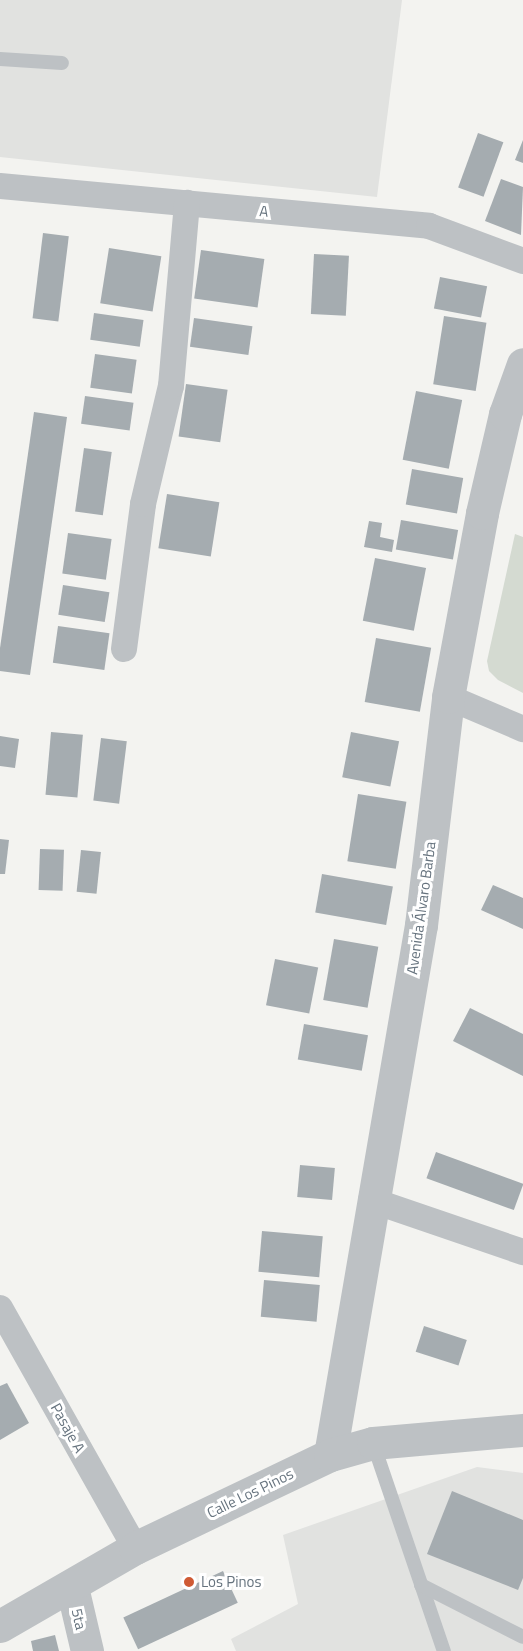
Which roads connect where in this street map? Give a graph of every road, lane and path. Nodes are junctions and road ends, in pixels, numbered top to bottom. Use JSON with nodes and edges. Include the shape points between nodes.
{"nodes":[{"id":1,"x":0,"y":59,"type":"edge"},
{"id":2,"x":62,"y":63,"type":"dead end"},
{"id":3,"x":0,"y":186,"type":"edge"},
{"id":4,"x":187,"y":203,"type":"junction"},
{"id":5,"x":523,"y":261,"type":"edge"},
{"id":6,"x":523,"y":364,"type":"edge"},
{"id":7,"x":124,"y":649,"type":"dead end"},
{"id":8,"x":448,"y":697,"type":"junction"},
{"id":9,"x":523,"y":729,"type":"edge"},
{"id":10,"x":371,"y":1200,"type":"junction"},
{"id":11,"x":523,"y":1252,"type":"edge"},
{"id":12,"x":0,"y":1308,"type":"edge"},
{"id":13,"x":523,"y":1431,"type":"edge"},
{"id":14,"x":373,"y":1443,"type":"junction"},
{"id":15,"x":330,"y":1455,"type":"junction"},
{"id":16,"x":135,"y":1548,"type":"junction"},
{"id":17,"x":421,"y":1585,"type":"junction"},
{"id":18,"x":72,"y":1587,"type":"junction"},
{"id":19,"x":2,"y":1620,"type":"edge"},
{"id":20,"x":523,"y":1637,"type":"edge"},
{"id":21,"x":87,"y":1651,"type":"edge"},
{"id":22,"x":444,"y":1651,"type":"edge"}],
"edges":[{"from":1,"to":2,"type":"lane"},
{"from":3,"to":4,"type":"street","name":"A"},
{"from":4,"to":5,"type":"street","name":"A","via":[[429,226]]},
{"from":4,"to":7,"type":"street","via":[[171,386],[143,504]]},
{"from":6,"to":8,"type":"street","name":"Avenida Álvaro Barba","via":[[505,414],[482,513]]},
{"from":8,"to":9,"type":"street"},
{"from":8,"to":10,"type":"street","name":"Avenida Álvaro Barba","via":[[421,924]]},
{"from":10,"to":11,"type":"street"},
{"from":10,"to":15,"type":"street","name":"Avenida Álvaro Barba"},
{"from":12,"to":16,"type":"street","name":"Pasaje A"},
{"from":13,"to":14,"type":"street","name":"Calle Los Pinos"},
{"from":14,"to":15,"type":"street","name":"Calle Los Pinos"},
{"from":14,"to":17,"type":"lane"},
{"from":15,"to":16,"type":"street","name":"Calle Los Pinos"},
{"from":16,"to":18,"type":"street","name":"Calle Los Pinos"},
{"from":17,"to":20,"type":"lane"},
{"from":17,"to":22,"type":"lane"},
{"from":18,"to":19,"type":"street","name":"Calle Los Pinos"},
{"from":18,"to":21,"type":"street","name":"5ta"}]}
